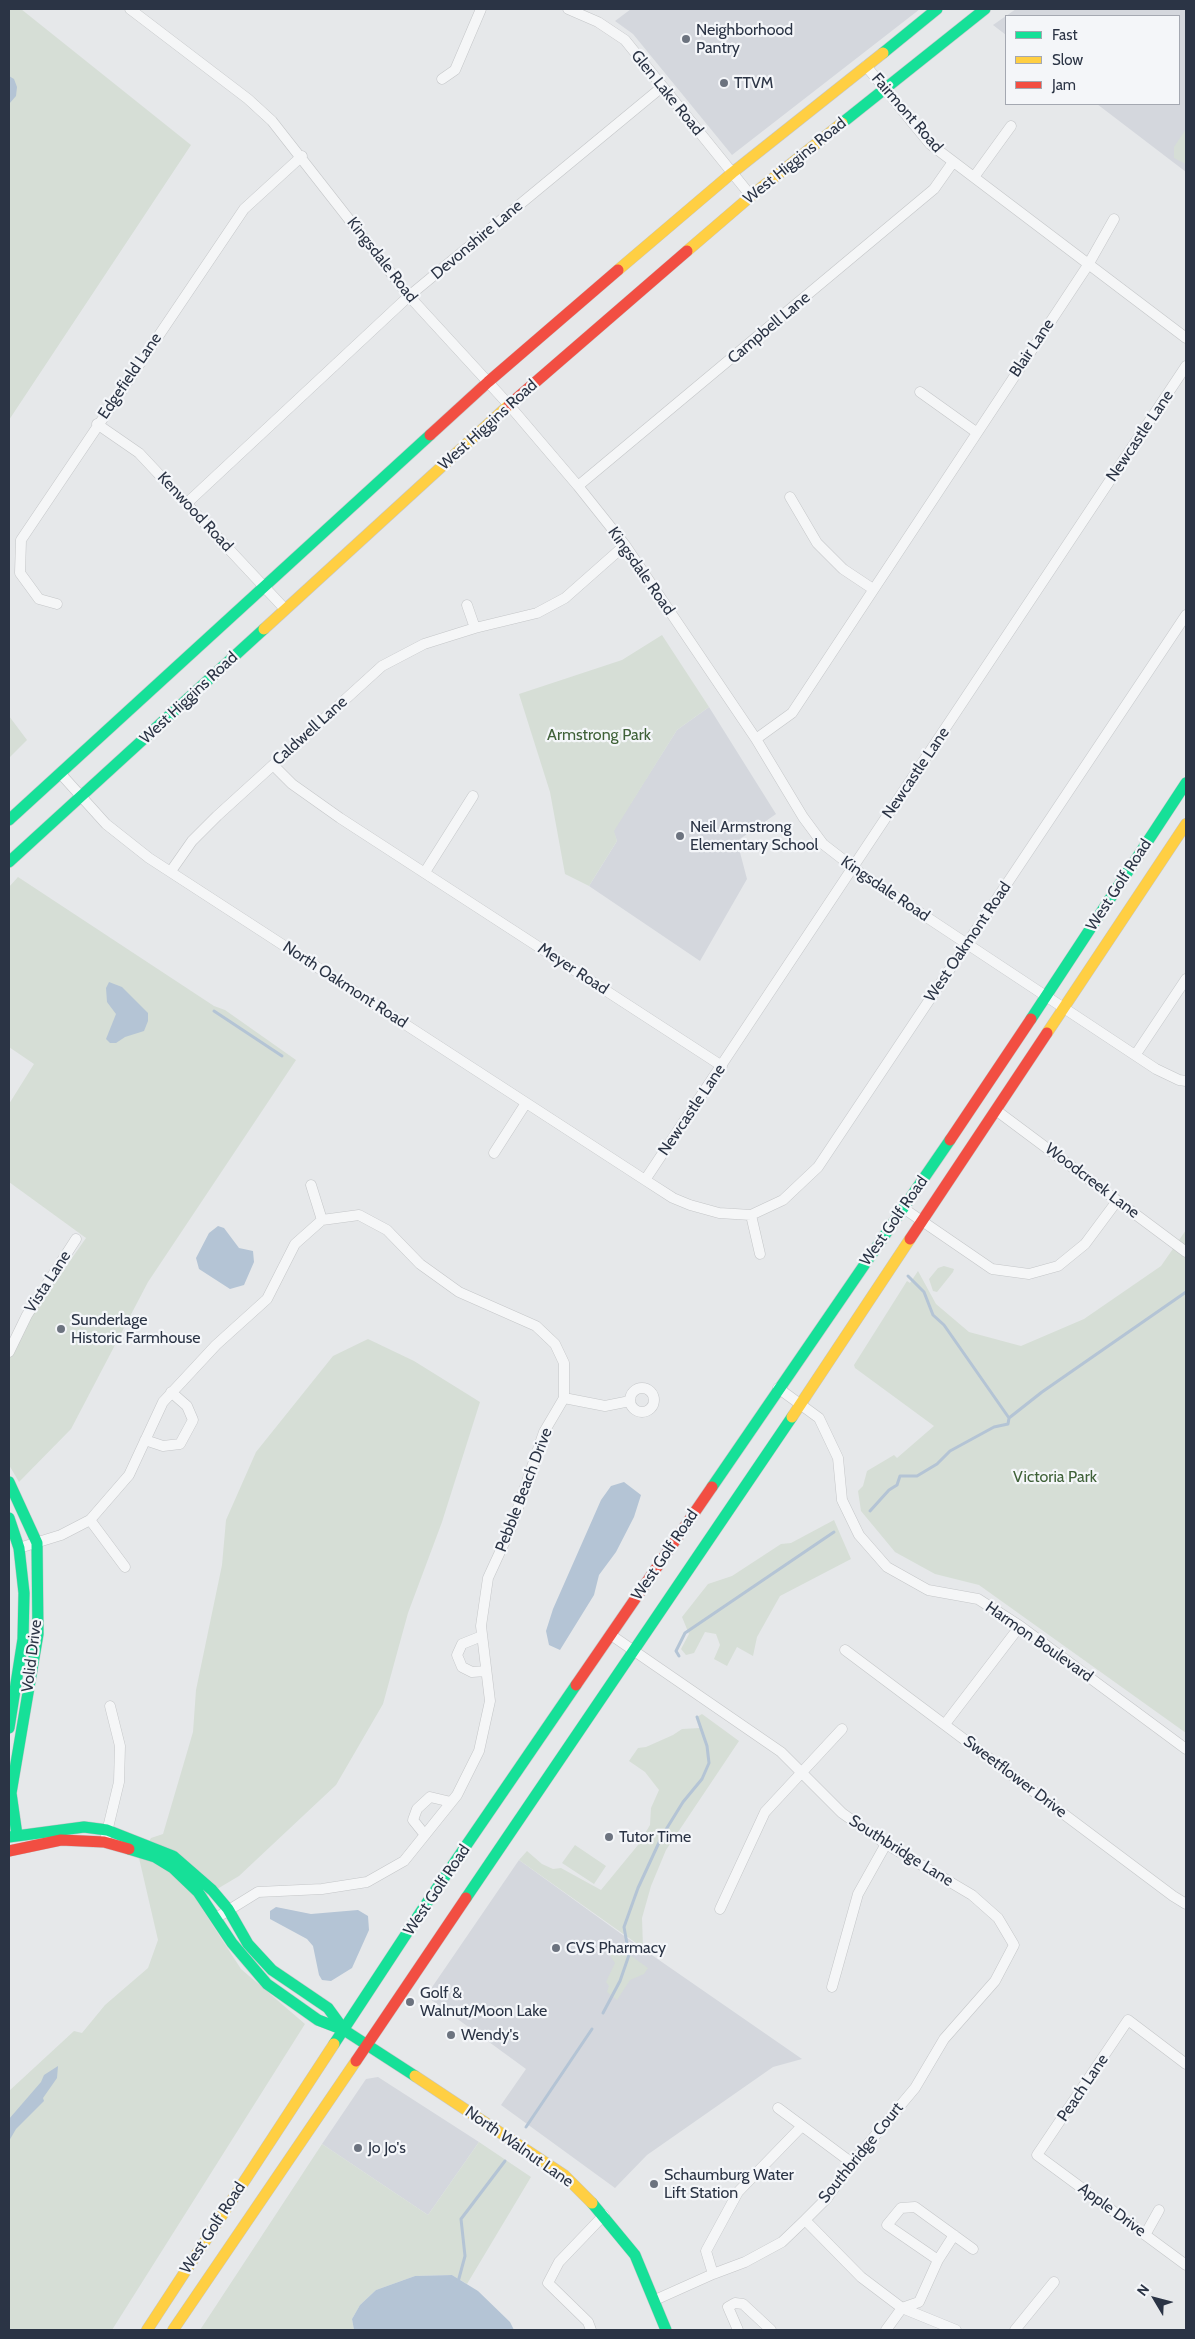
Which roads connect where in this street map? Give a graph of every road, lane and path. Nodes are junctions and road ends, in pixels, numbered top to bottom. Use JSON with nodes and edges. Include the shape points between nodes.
{"nodes":[{"id":1,"x":130,"y":9,"type":"edge"},
{"id":2,"x":481,"y":9,"type":"edge"},
{"id":3,"x":568,"y":9,"type":"edge"},
{"id":4,"x":937,"y":9,"type":"edge"},
{"id":5,"x":985,"y":9,"type":"edge"},
{"id":6,"x":866,"y":66,"type":"junction"},
{"id":7,"x":442,"y":79,"type":"dead end"},
{"id":8,"x":662,"y":87,"type":"junction"},
{"id":9,"x":884,"y":89,"type":"junction"},
{"id":10,"x":1011,"y":126,"type":"dead end"},
{"id":11,"x":302,"y":156,"type":"junction"},
{"id":12,"x":953,"y":162,"type":"junction"},
{"id":13,"x":732,"y":173,"type":"junction"},
{"id":14,"x":974,"y":177,"type":"junction"},
{"id":15,"x":751,"y":196,"type":"junction"},
{"id":16,"x":1114,"y":218,"type":"dead end"},
{"id":17,"x":1088,"y":265,"type":"junction"},
{"id":18,"x":409,"y":296,"type":"junction"},
{"id":19,"x":1186,"y":338,"type":"edge"},
{"id":20,"x":1186,"y":366,"type":"edge"},
{"id":21,"x":488,"y":382,"type":"junction"},
{"id":22,"x":920,"y":392,"type":"dead end"},
{"id":23,"x":509,"y":405,"type":"junction"},
{"id":24,"x":97,"y":424,"type":"junction"},
{"id":25,"x":976,"y":432,"type":"junction"},
{"id":26,"x":578,"y":486,"type":"junction"},
{"id":27,"x":790,"y":497,"type":"dead end"},
{"id":28,"x":188,"y":503,"type":"junction"},
{"id":29,"x":625,"y":545,"type":"junction"},
{"id":30,"x":264,"y":587,"type":"junction"},
{"id":31,"x":873,"y":589,"type":"junction"},
{"id":32,"x":57,"y":604,"type":"dead end"},
{"id":33,"x":466,"y":604,"type":"dead end"},
{"id":34,"x":284,"y":608,"type":"junction"},
{"id":35,"x":1186,"y":615,"type":"edge"},
{"id":36,"x":475,"y":628,"type":"junction"},
{"id":37,"x":756,"y":739,"type":"junction"},
{"id":38,"x":273,"y":765,"type":"junction"},
{"id":39,"x":60,"y":773,"type":"junction"},
{"id":40,"x":1186,"y":783,"type":"edge"},
{"id":41,"x":473,"y":796,"type":"dead end"},
{"id":42,"x":82,"y":798,"type":"junction"},
{"id":43,"x":9,"y":820,"type":"edge"},
{"id":44,"x":1186,"y":824,"type":"edge"},
{"id":45,"x":9,"y":862,"type":"edge"},
{"id":46,"x":853,"y":868,"type":"junction"},
{"id":47,"x":172,"y":871,"type":"junction"},
{"id":48,"x":425,"y":872,"type":"junction"},
{"id":49,"x":966,"y":944,"type":"junction"},
{"id":50,"x":1186,"y":979,"type":"edge"},
{"id":51,"x":1046,"y":996,"type":"junction"},
{"id":52,"x":1064,"y":1008,"type":"junction"},
{"id":53,"x":1136,"y":1054,"type":"junction"},
{"id":54,"x":722,"y":1066,"type":"junction"},
{"id":55,"x":1186,"y":1081,"type":"edge"},
{"id":56,"x":526,"y":1103,"type":"junction"},
{"id":57,"x":997,"y":1111,"type":"junction"},
{"id":58,"x":494,"y":1153,"type":"dead end"},
{"id":59,"x":645,"y":1180,"type":"junction"},
{"id":60,"x":311,"y":1186,"type":"dead end"},
{"id":61,"x":1117,"y":1201,"type":"junction"},
{"id":62,"x":903,"y":1208,"type":"junction"},
{"id":63,"x":751,"y":1215,"type":"junction"},
{"id":64,"x":322,"y":1220,"type":"junction"},
{"id":65,"x":923,"y":1221,"type":"junction"},
{"id":66,"x":76,"y":1239,"type":"dead end"},
{"id":67,"x":1186,"y":1252,"type":"edge"},
{"id":68,"x":760,"y":1254,"type":"dead end"},
{"id":69,"x":9,"y":1352,"type":"edge"},
{"id":70,"x":778,"y":1388,"type":"junction"},
{"id":71,"x":171,"y":1392,"type":"junction"},
{"id":72,"x":564,"y":1398,"type":"junction"},
{"id":73,"x":630,"y":1401,"type":"dead end"},
{"id":74,"x":801,"y":1404,"type":"junction"},
{"id":75,"x":145,"y":1440,"type":"junction"},
{"id":76,"x":10,"y":1490,"type":"edge"},
{"id":77,"x":9,"y":1518,"type":"edge"},
{"id":78,"x":90,"y":1520,"type":"junction"},
{"id":79,"x":37,"y":1543,"type":"junction"},
{"id":80,"x":20,"y":1548,"type":"junction"},
{"id":81,"x":124,"y":1567,"type":"dead end"},
{"id":82,"x":1020,"y":1626,"type":"junction"},
{"id":83,"x":611,"y":1635,"type":"junction"},
{"id":84,"x":482,"y":1636,"type":"junction"},
{"id":85,"x":845,"y":1650,"type":"dead end"},
{"id":86,"x":635,"y":1651,"type":"junction"},
{"id":87,"x":486,"y":1672,"type":"junction"},
{"id":88,"x":110,"y":1706,"type":"dead end"},
{"id":89,"x":945,"y":1724,"type":"junction"},
{"id":90,"x":9,"y":1728,"type":"edge"},
{"id":91,"x":842,"y":1729,"type":"dead end"},
{"id":92,"x":14,"y":1741,"type":"edge"},
{"id":93,"x":1186,"y":1749,"type":"edge"},
{"id":94,"x":802,"y":1772,"type":"junction"},
{"id":95,"x":451,"y":1802,"type":"junction"},
{"id":96,"x":107,"y":1830,"type":"junction"},
{"id":97,"x":426,"y":1835,"type":"junction"},
{"id":98,"x":13,"y":1836,"type":"edge"},
{"id":99,"x":104,"y":1842,"type":"junction"},
{"id":100,"x":886,"y":1844,"type":"junction"},
{"id":101,"x":9,"y":1850,"type":"edge"},
{"id":102,"x":1186,"y":1904,"type":"edge"},
{"id":103,"x":228,"y":1909,"type":"junction"},
{"id":104,"x":720,"y":1909,"type":"dead end"},
{"id":105,"x":216,"y":1918,"type":"junction"},
{"id":106,"x":1014,"y":1945,"type":"joint"},
{"id":107,"x":832,"y":1987,"type":"dead end"},
{"id":108,"x":344,"y":2030,"type":"junction"},
{"id":109,"x":366,"y":2044,"type":"junction"},
{"id":110,"x":1186,"y":2064,"type":"edge"},
{"id":111,"x":778,"y":2108,"type":"dead end"},
{"id":112,"x":802,"y":2126,"type":"junction"},
{"id":113,"x":1037,"y":2155,"type":"joint"},
{"id":114,"x":852,"y":2163,"type":"junction"},
{"id":115,"x":1158,"y":2210,"type":"dead end"},
{"id":116,"x":604,"y":2215,"type":"junction"},
{"id":117,"x":805,"y":2220,"type":"junction"},
{"id":118,"x":954,"y":2234,"type":"junction"},
{"id":119,"x":1145,"y":2235,"type":"junction"},
{"id":120,"x":973,"y":2249,"type":"dead end"},
{"id":121,"x":938,"y":2260,"type":"junction"},
{"id":122,"x":1186,"y":2265,"type":"edge"},
{"id":123,"x":713,"y":2274,"type":"junction"},
{"id":124,"x":1054,"y":2282,"type":"dead end"},
{"id":125,"x":655,"y":2300,"type":"junction"},
{"id":126,"x":902,"y":2308,"type":"junction"},
{"id":127,"x":147,"y":2330,"type":"edge"},
{"id":128,"x":173,"y":2330,"type":"edge"},
{"id":129,"x":592,"y":2330,"type":"edge"},
{"id":130,"x":666,"y":2330,"type":"edge"},
{"id":131,"x":738,"y":2330,"type":"edge"},
{"id":132,"x":771,"y":2330,"type":"edge"},
{"id":133,"x":886,"y":2330,"type":"edge"},
{"id":134,"x":956,"y":2330,"type":"edge"},
{"id":135,"x":1015,"y":2330,"type":"edge"}],
"edges":[{"from":1,"to":11,"type":"street","name":"Kingsdale Road","via":[[248,99],[278,127]]},
{"from":2,"to":7,"type":"street","via":[[455,70]]},
{"from":3,"to":8,"type":"street","name":"Glen Lake Road","via":[[598,22],[625,40]]},
{"from":4,"to":6,"type":"main road","name":"West Higgins Road"},
{"from":5,"to":9,"type":"main road","name":"West Higgins Road"},
{"from":6,"to":9,"type":"street","name":"Fairmont Road"},
{"from":6,"to":13,"type":"main road","name":"West Higgins Road"},
{"from":8,"to":13,"type":"street","name":"Glen Lake Road"},
{"from":8,"to":18,"type":"street","name":"Devonshire Lane"},
{"from":9,"to":12,"type":"street","name":"Fairmont Road","via":[[930,144]]},
{"from":9,"to":15,"type":"main road","name":"West Higgins Road"},
{"from":10,"to":14,"type":"street"},
{"from":11,"to":18,"type":"street","name":"Kingsdale Road"},
{"from":11,"to":24,"type":"street","name":"Edgefield Lane","via":[[244,209]]},
{"from":12,"to":14,"type":"street","name":"Fairmont Road"},
{"from":12,"to":26,"type":"street","name":"Campbell Lane","via":[[934,189]]},
{"from":13,"to":15,"type":"street","name":"Glen Lake Road"},
{"from":13,"to":21,"type":"main road","name":"West Higgins Road"},
{"from":14,"to":17,"type":"street","name":"Fairmont Road"},
{"from":15,"to":23,"type":"main road","name":"West Higgins Road"},
{"from":16,"to":17,"type":"street"},
{"from":17,"to":19,"type":"street","name":"Fairmont Road"},
{"from":17,"to":25,"type":"street","name":"Blair Lane"},
{"from":18,"to":21,"type":"street","name":"Kingsdale Road"},
{"from":18,"to":28,"type":"street","name":"Devonshire Lane"},
{"from":20,"to":46,"type":"street","name":"Newcastle Lane"},
{"from":21,"to":23,"type":"street","name":"Kingsdale Road"},
{"from":21,"to":30,"type":"main road","name":"West Higgins Road"},
{"from":22,"to":25,"type":"street"},
{"from":23,"to":26,"type":"street","name":"Kingsdale Road"},
{"from":23,"to":34,"type":"main road","name":"West Higgins Road"},
{"from":24,"to":28,"type":"street","name":"Kenwood Road","via":[[139,453]]},
{"from":24,"to":32,"type":"street","name":"Edgefield Lane","via":[[21,540],[20,573],[39,599]]},
{"from":25,"to":31,"type":"street","name":"Blair Lane"},
{"from":26,"to":29,"type":"street","name":"Kingsdale Road"},
{"from":27,"to":31,"type":"street","via":[[817,543],[843,569]]},
{"from":28,"to":30,"type":"street","name":"Kenwood Road"},
{"from":29,"to":36,"type":"street","name":"Caldwell Lane","via":[[565,598],[537,613]]},
{"from":29,"to":37,"type":"street","name":"Kingsdale Road"},
{"from":30,"to":34,"type":"street","name":"Kenwood Road"},
{"from":30,"to":39,"type":"main road","name":"West Higgins Road"},
{"from":31,"to":37,"type":"street","name":"Blair Lane","via":[[792,713]]},
{"from":33,"to":36,"type":"street"},
{"from":34,"to":42,"type":"main road","name":"West Higgins Road"},
{"from":35,"to":49,"type":"street","name":"West Oakmont Road"},
{"from":36,"to":38,"type":"street","name":"Caldwell Lane","via":[[424,644],[382,666]]},
{"from":37,"to":46,"type":"street","name":"Kingsdale Road","via":[[816,836]]},
{"from":38,"to":47,"type":"street","name":"Caldwell Lane","via":[[192,841]]},
{"from":38,"to":48,"type":"street","name":"Meyer Road","via":[[292,784],[340,818]]},
{"from":39,"to":42,"type":"street","name":"North Oakmont Road"},
{"from":39,"to":43,"type":"main road","name":"West Higgins Road"},
{"from":40,"to":51,"type":"main road","name":"West Golf Road"},
{"from":41,"to":48,"type":"street"},
{"from":42,"to":45,"type":"main road","name":"West Higgins Road"},
{"from":42,"to":47,"type":"street","name":"North Oakmont Road","via":[[118,836]]},
{"from":44,"to":52,"type":"main road","name":"West Golf Road"},
{"from":46,"to":49,"type":"street","name":"Kingsdale Road"},
{"from":46,"to":54,"type":"street","name":"Newcastle Lane"},
{"from":47,"to":56,"type":"street","name":"North Oakmont Road"},
{"from":48,"to":54,"type":"street","name":"Meyer Road"},
{"from":49,"to":51,"type":"street","name":"Kingsdale Road"},
{"from":49,"to":63,"type":"street","name":"West Oakmont Road","via":[[818,1167],[783,1200]]},
{"from":50,"to":53,"type":"street"},
{"from":51,"to":52,"type":"street","name":"Kingsdale Road"},
{"from":51,"to":62,"type":"main road","name":"West Golf Road"},
{"from":52,"to":53,"type":"street","name":"Kingsdale Road"},
{"from":52,"to":57,"type":"main road","name":"West Golf Road"},
{"from":53,"to":55,"type":"street","name":"Kingsdale Road","via":[[1156,1069]]},
{"from":54,"to":59,"type":"street","name":"Newcastle Lane"},
{"from":56,"to":58,"type":"street"},
{"from":56,"to":59,"type":"street","name":"North Oakmont Road"},
{"from":57,"to":61,"type":"street","name":"Woodcreek Lane"},
{"from":57,"to":65,"type":"main road","name":"West Golf Road"},
{"from":59,"to":63,"type":"street","name":"North Oakmont Road","via":[[690,1205],[719,1214]]},
{"from":60,"to":64,"type":"street"},
{"from":61,"to":65,"type":"street","via":[[1085,1244],[1058,1266],[1029,1274],[992,1269]]},
{"from":61,"to":67,"type":"street","name":"Woodcreek Lane"},
{"from":62,"to":65,"type":"street"},
{"from":62,"to":70,"type":"main road","name":"West Golf Road"},
{"from":63,"to":68,"type":"street"},
{"from":64,"to":71,"type":"street","via":[[295,1244],[267,1299]]},
{"from":64,"to":72,"type":"street","via":[[358,1214],[387,1230],[420,1264],[459,1292],[536,1326],[555,1344],[564,1363]]},
{"from":65,"to":74,"type":"main road","name":"West Golf Road"},
{"from":66,"to":69,"type":"street","name":"Vista Lane","via":[[27,1315]]},
{"from":70,"to":74,"type":"street","name":"Harmon Boulevard"},
{"from":70,"to":83,"type":"main road","name":"West Golf Road"},
{"from":71,"to":75,"type":"street"},
{"from":71,"to":75,"type":"street","via":[[187,1406],[193,1420],[180,1444],[162,1446]]},
{"from":72,"to":73,"type":"street","via":[[605,1406]]},
{"from":72,"to":84,"type":"street","name":"Pebble Beach Drive","via":[[544,1432],[511,1528],[488,1578]]},
{"from":74,"to":82,"type":"street","name":"Harmon Boulevard","via":[[819,1418],[838,1458],[842,1500],[859,1535],[887,1566],[928,1590],[978,1599]]},
{"from":74,"to":86,"type":"main road","name":"West Golf Road"},
{"from":75,"to":78,"type":"street","via":[[129,1475]]},
{"from":76,"to":79,"type":"main road","name":"Volid Drive"},
{"from":77,"to":80,"type":"main road","name":"Volid Drive"},
{"from":78,"to":79,"type":"street"},
{"from":78,"to":81,"type":"street"},
{"from":79,"to":80,"type":"street"},
{"from":79,"to":92,"type":"main road","name":"Volid Drive","via":[[38,1634]]},
{"from":80,"to":90,"type":"main road","name":"Volid Drive","via":[[24,1593],[23,1639]]},
{"from":82,"to":89,"type":"street"},
{"from":82,"to":93,"type":"street","name":"Harmon Boulevard"},
{"from":83,"to":86,"type":"street"},
{"from":83,"to":108,"type":"main road","name":"West Golf Road"},
{"from":84,"to":87,"type":"street","name":"Pebble Beach Drive"},
{"from":84,"to":87,"type":"street","via":[[462,1644],[457,1655],[462,1667],[472,1672]]},
{"from":85,"to":89,"type":"street","name":"Sweetflower Drive"},
{"from":86,"to":94,"type":"street","name":"Southbridge Lane","via":[[781,1752]]},
{"from":86,"to":109,"type":"main road","name":"West Golf Road"},
{"from":87,"to":95,"type":"street","name":"Pebble Beach Drive","via":[[490,1701],[479,1751]]},
{"from":88,"to":96,"type":"street","via":[[120,1746],[119,1782]]},
{"from":89,"to":102,"type":"street","name":"Sweetflower Drive"},
{"from":91,"to":94,"type":"street"},
{"from":92,"to":98,"type":"main road","name":"Volid Drive"},
{"from":94,"to":100,"type":"street","name":"Southbridge Lane","via":[[842,1813]]},
{"from":94,"to":104,"type":"street","via":[[765,1812]]},
{"from":95,"to":97,"type":"street","name":"Pebble Beach Drive"},
{"from":95,"to":97,"type":"street","via":[[430,1797],[417,1809],[414,1820]]},
{"from":96,"to":98,"type":"main road","via":[[84,1827]]},
{"from":96,"to":99,"type":"street"},
{"from":96,"to":103,"type":"main road","via":[[172,1856],[212,1890]]},
{"from":97,"to":103,"type":"street","name":"Pebble Beach Drive","via":[[404,1861],[367,1882],[322,1889],[258,1892]]},
{"from":99,"to":101,"type":"main road","via":[[61,1840]]},
{"from":99,"to":105,"type":"main road","via":[[155,1857],[173,1868],[198,1892]]},
{"from":100,"to":106,"type":"street","name":"Southbridge Lane","via":[[972,1895],[998,1918]]},
{"from":100,"to":107,"type":"street","via":[[858,1894]]},
{"from":103,"to":105,"type":"street","name":"Pebble Beach Drive"},
{"from":103,"to":108,"type":"main road","via":[[248,1944],[272,1970],[328,2008]]},
{"from":105,"to":108,"type":"main road","via":[[232,1943],[267,1984],[318,2020]]},
{"from":106,"to":114,"type":"street","name":"Southbridge Court","via":[[995,1981],[944,2039],[914,2088]]},
{"from":108,"to":109,"type":"main road","name":"North Walnut Lane"},
{"from":108,"to":127,"type":"main road","name":"West Golf Road"},
{"from":109,"to":116,"type":"main road","name":"North Walnut Lane","via":[[564,2176]]},
{"from":109,"to":128,"type":"main road","name":"West Golf Road"},
{"from":110,"to":113,"type":"street","name":"Peach Lane","via":[[1128,2020]]},
{"from":111,"to":112,"type":"street"},
{"from":112,"to":114,"type":"street"},
{"from":112,"to":123,"type":"street","via":[[738,2192],[706,2251]]},
{"from":113,"to":119,"type":"street","name":"Apple Drive"},
{"from":114,"to":117,"type":"street","name":"Southbridge Court","via":[[827,2198]]},
{"from":115,"to":119,"type":"street"},
{"from":116,"to":125,"type":"main road","name":"North Walnut Lane","via":[[635,2255]]},
{"from":116,"to":129,"type":"street","via":[[559,2262],[548,2283],[588,2322]]},
{"from":117,"to":123,"type":"street","name":"Southbridge Court","via":[[782,2242],[745,2262]]},
{"from":117,"to":126,"type":"street","via":[[861,2277]]},
{"from":118,"to":120,"type":"street"},
{"from":118,"to":121,"type":"street"},
{"from":118,"to":121,"type":"street","via":[[915,2207],[908,2206],[901,2208],[887,2225]]},
{"from":119,"to":122,"type":"street","name":"Apple Drive"},
{"from":121,"to":126,"type":"street","via":[[919,2302]]},
{"from":123,"to":125,"type":"street","name":"Southbridge Court"},
{"from":124,"to":135,"type":"street"},
{"from":125,"to":130,"type":"main road","name":"North Walnut Lane"},
{"from":126,"to":133,"type":"street"},
{"from":126,"to":134,"type":"street"},
{"from":131,"to":132,"type":"street","via":[[728,2307],[735,2303],[743,2304]]}]}
